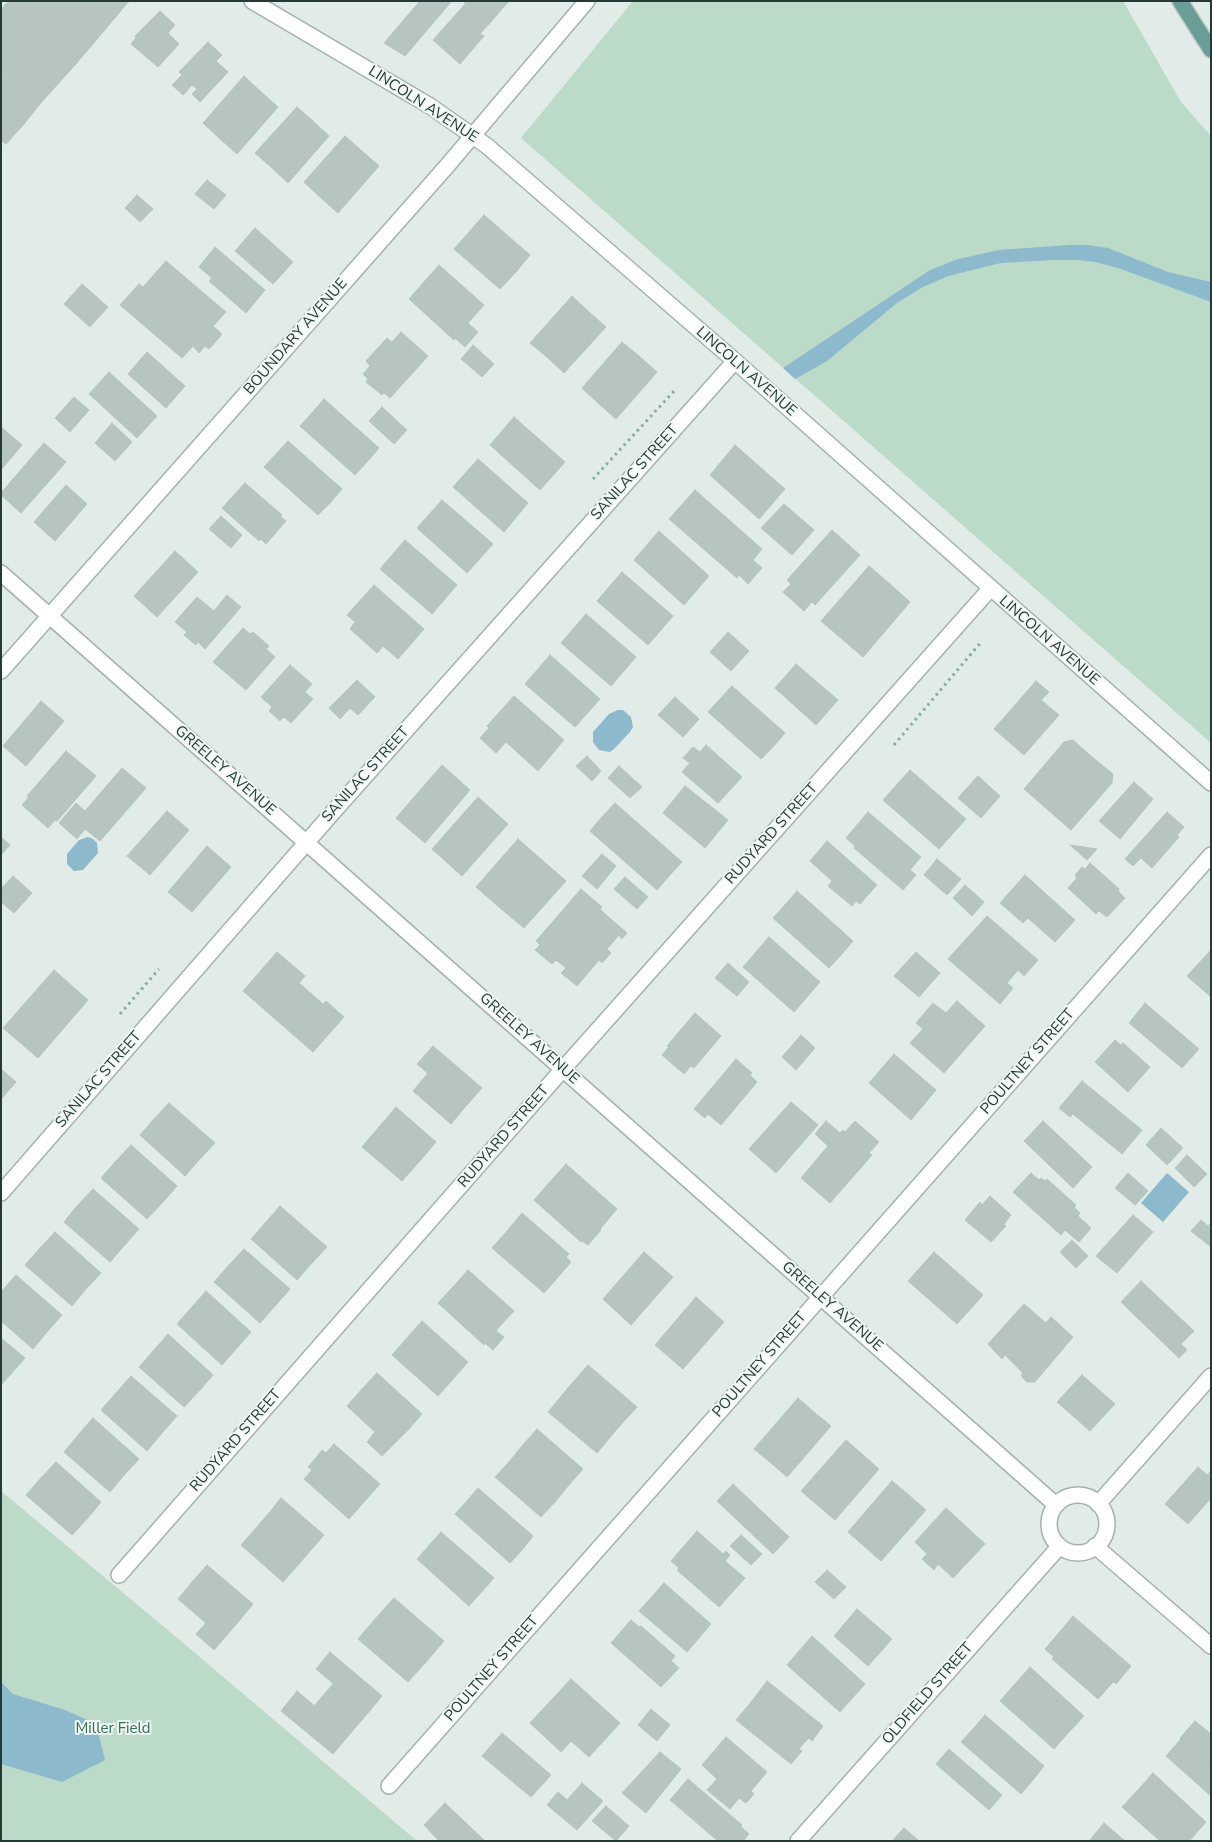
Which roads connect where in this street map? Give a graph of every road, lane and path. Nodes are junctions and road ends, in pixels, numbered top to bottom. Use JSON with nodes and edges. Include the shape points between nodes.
{"nodes":[{"id":1,"x":252,"y":1,"type":"edge"},
{"id":2,"x":587,"y":1,"type":"edge"},
{"id":3,"x":1180,"y":1,"type":"edge"},
{"id":4,"x":1211,"y":50,"type":"edge"},
{"id":5,"x":472,"y":135,"type":"junction"},
{"id":6,"x":734,"y":361,"type":"junction"},
{"id":7,"x":675,"y":390,"type":"dead end"},
{"id":8,"x":593,"y":479,"type":"dead end"},
{"id":9,"x":1,"y":573,"type":"edge"},
{"id":10,"x":990,"y":588,"type":"junction"},
{"id":11,"x":50,"y":616,"type":"junction"},
{"id":12,"x":982,"y":641,"type":"dead end"},
{"id":13,"x":1,"y":671,"type":"edge"},
{"id":14,"x":894,"y":745,"type":"dead end"},
{"id":15,"x":1211,"y":783,"type":"edge"},
{"id":16,"x":307,"y":842,"type":"junction"},
{"id":17,"x":1211,"y":855,"type":"edge"},
{"id":18,"x":159,"y":970,"type":"dead end"},
{"id":19,"x":120,"y":1014,"type":"dead end"},
{"id":20,"x":563,"y":1069,"type":"junction"},
{"id":21,"x":1,"y":1194,"type":"edge"},
{"id":22,"x":820,"y":1297,"type":"junction"},
{"id":23,"x":1211,"y":1376,"type":"edge"},
{"id":24,"x":1098,"y":1504,"type":"junction"},
{"id":25,"x":1056,"y":1505,"type":"junction"},
{"id":26,"x":1095,"y":1546,"type":"junction"},
{"id":27,"x":1059,"y":1547,"type":"junction"},
{"id":28,"x":119,"y":1575,"type":"dead end"},
{"id":29,"x":1211,"y":1646,"type":"edge"},
{"id":30,"x":389,"y":1786,"type":"dead end"},
{"id":31,"x":798,"y":1841,"type":"edge"}],
"edges":[{"from":1,"to":5,"type":"street","name":"LINCOLN AVENUE","via":[[430,106]]},
{"from":2,"to":5,"type":"street","name":"BOUNDARY AVENUE"},
{"from":3,"to":4,"type":"main road"},
{"from":5,"to":6,"type":"street","name":"LINCOLN AVENUE"},
{"from":5,"to":11,"type":"street","name":"BOUNDARY AVENUE"},
{"from":6,"to":10,"type":"street","name":"LINCOLN AVENUE"},
{"from":6,"to":16,"type":"street","name":"SANILAC STREET"},
{"from":7,"to":8,"type":"path"},
{"from":9,"to":11,"type":"street","name":"GREELEY AVENUE"},
{"from":10,"to":15,"type":"street","name":"LINCOLN AVENUE"},
{"from":10,"to":20,"type":"street","name":"RUDYARD STREET"},
{"from":11,"to":13,"type":"street","name":"BOUNDARY AVENUE"},
{"from":11,"to":16,"type":"street","name":"GREELEY AVENUE"},
{"from":12,"to":14,"type":"path"},
{"from":16,"to":20,"type":"street","name":"GREELEY AVENUE"},
{"from":16,"to":21,"type":"street","name":"SANILAC STREET"},
{"from":17,"to":22,"type":"street","name":"POULTNEY STREET"},
{"from":18,"to":19,"type":"path"},
{"from":20,"to":22,"type":"street","name":"GREELEY AVENUE"},
{"from":20,"to":28,"type":"street","name":"RUDYARD STREET"},
{"from":22,"to":25,"type":"street","name":"GREELEY AVENUE"},
{"from":22,"to":30,"type":"street","name":"POULTNEY STREET"},
{"from":23,"to":24,"type":"street"},
{"from":24,"to":25,"type":"street","via":[[1091,1498],[1072,1496]]},
{"from":24,"to":26,"type":"street","via":[[1107,1521],[1106,1531]]},
{"from":25,"to":27,"type":"street","via":[[1051,1512],[1049,1531]]},
{"from":26,"to":27,"type":"street","via":[[1077,1554]]},
{"from":26,"to":29,"type":"street"},
{"from":27,"to":31,"type":"street","name":"OLDFIELD STREET"}]}
